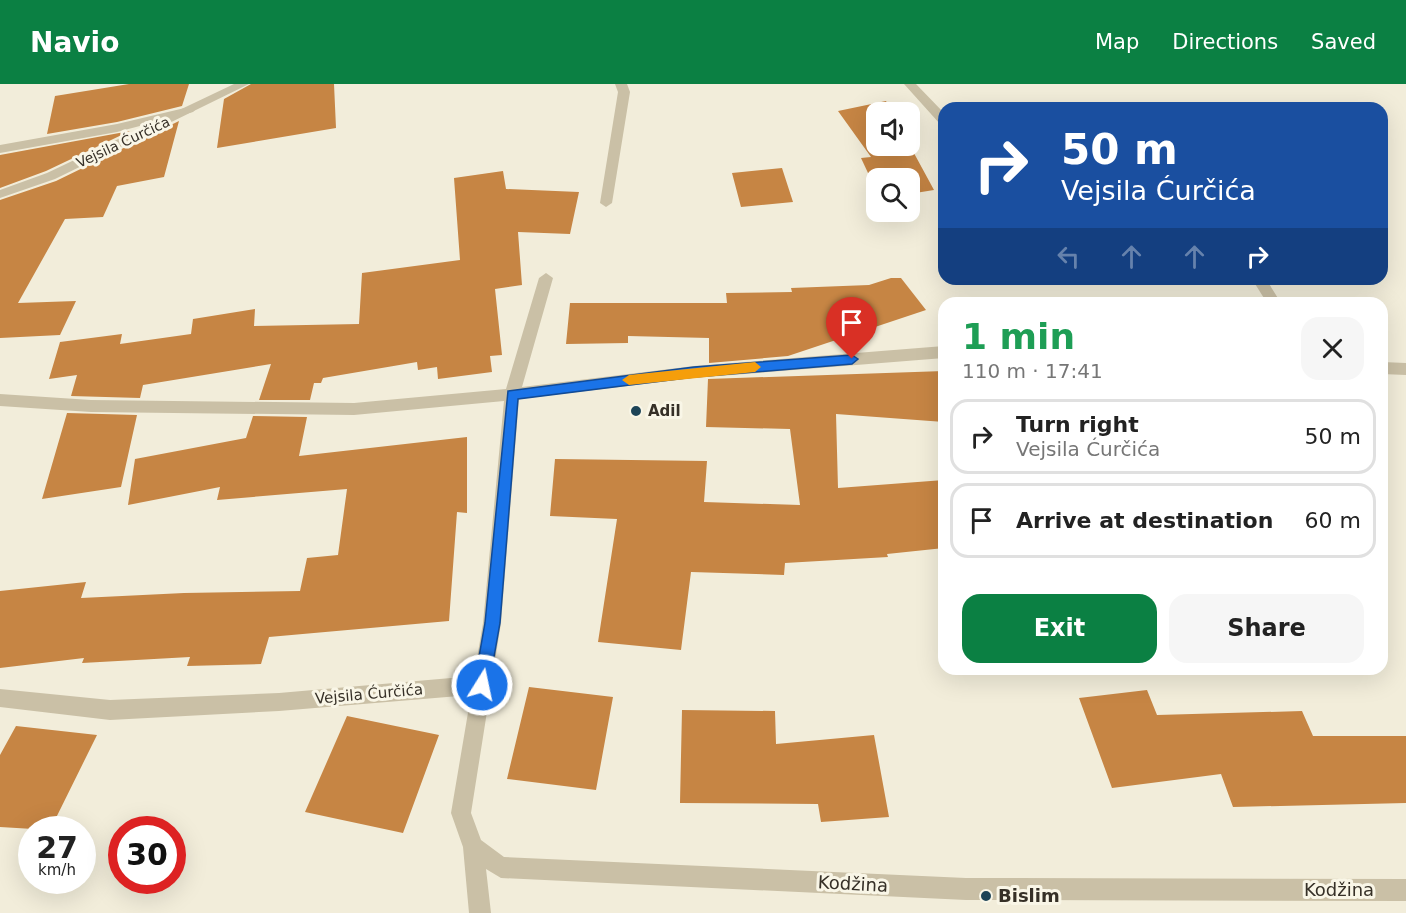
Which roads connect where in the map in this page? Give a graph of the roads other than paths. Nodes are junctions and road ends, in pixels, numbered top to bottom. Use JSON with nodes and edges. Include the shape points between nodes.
{"nodes":[{"id":1,"x":243,"y":84,"type":"edge"},
{"id":2,"x":621,"y":84,"type":"edge"},
{"id":3,"x":910,"y":84,"type":"edge"},
{"id":4,"x":193,"y":109,"type":"junction"},
{"id":5,"x":938,"y":114,"type":"edge"},
{"id":6,"x":0,"y":149,"type":"edge"},
{"id":7,"x":0,"y":194,"type":"edge"},
{"id":8,"x":606,"y":203,"type":"dead end"},
{"id":9,"x":546,"y":278,"type":"dead end"},
{"id":10,"x":938,"y":352,"type":"edge"},
{"id":11,"x":1388,"y":368,"type":"edge"},
{"id":12,"x":1406,"y":369,"type":"edge"},
{"id":13,"x":512,"y":394,"type":"junction"},
{"id":14,"x":0,"y":400,"type":"edge"},
{"id":15,"x":482,"y":685,"type":"junction"},
{"id":16,"x":0,"y":698,"type":"edge"},
{"id":17,"x":473,"y":847,"type":"junction"},
{"id":18,"x":1406,"y":890,"type":"edge"},
{"id":19,"x":480,"y":913,"type":"edge"}],
"edges":[{"from":1,"to":4,"type":"street","name":"Vejsila Ćurčića"},
{"from":2,"to":8,"type":"street","via":[[624,92]]},
{"from":3,"to":5,"type":"street"},
{"from":4,"to":6,"type":"street","via":[[117,128]]},
{"from":4,"to":7,"type":"street","name":"Vejsila Ćurčića","via":[[51,176]]},
{"from":9,"to":13,"type":"street"},
{"from":10,"to":13,"type":"street","via":[[694,372]]},
{"from":11,"to":12,"type":"street"},
{"from":13,"to":14,"type":"street","via":[[354,409],[92,406]]},
{"from":13,"to":15,"type":"street","via":[[492,623]]},
{"from":15,"to":16,"type":"street","name":"Vejsila Ćurčića","via":[[279,702],[110,710]]},
{"from":15,"to":17,"type":"street","via":[[461,813]]},
{"from":17,"to":18,"type":"street","name":"Kodžina","via":[[501,867],[954,889]]},
{"from":17,"to":19,"type":"street"}]}
